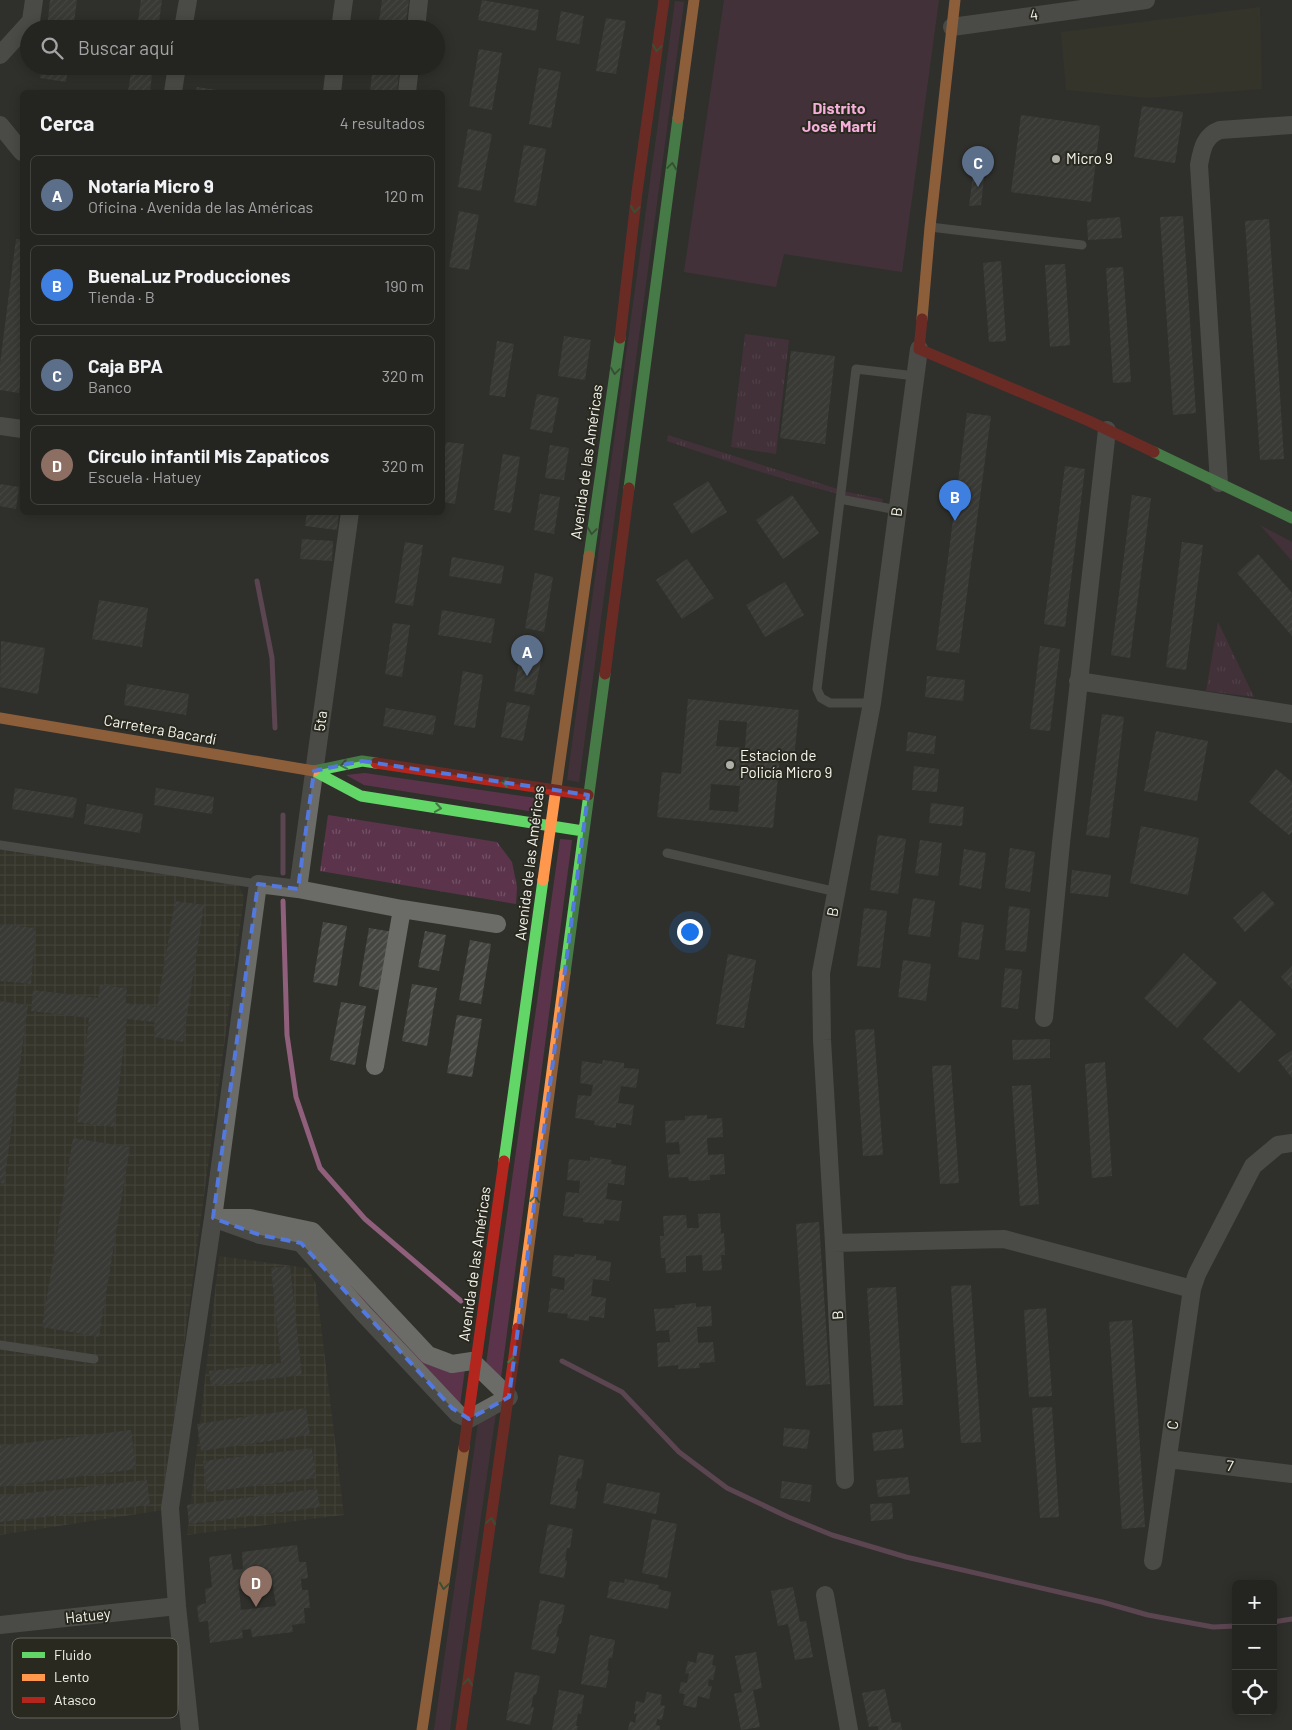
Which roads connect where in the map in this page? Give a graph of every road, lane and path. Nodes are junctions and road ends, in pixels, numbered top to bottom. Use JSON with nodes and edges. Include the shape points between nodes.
{"nodes":[{"id":1,"x":34,"y":0,"type":"edge"},
{"id":2,"x":188,"y":0,"type":"edge"},
{"id":3,"x":344,"y":0,"type":"edge"},
{"id":4,"x":420,"y":0,"type":"edge"},
{"id":5,"x":664,"y":0,"type":"edge"},
{"id":6,"x":694,"y":0,"type":"edge"},
{"id":7,"x":955,"y":0,"type":"edge"},
{"id":8,"x":1146,"y":0,"type":"edge"},
{"id":9,"x":31,"y":20,"type":"edge"},
{"id":10,"x":185,"y":20,"type":"edge"},
{"id":11,"x":341,"y":20,"type":"edge"},
{"id":12,"x":417,"y":20,"type":"edge"},
{"id":13,"x":952,"y":27,"type":"junction"},
{"id":14,"x":20,"y":33,"type":"edge"},
{"id":15,"x":0,"y":55,"type":"edge"},
{"id":16,"x":176,"y":75,"type":"edge"},
{"id":17,"x":334,"y":75,"type":"edge"},
{"id":18,"x":409,"y":75,"type":"edge"},
{"id":19,"x":173,"y":90,"type":"edge"},
{"id":20,"x":332,"y":90,"type":"edge"},
{"id":21,"x":407,"y":90,"type":"edge"},
{"id":22,"x":0,"y":124,"type":"edge"},
{"id":23,"x":1292,"y":125,"type":"edge"},
{"id":24,"x":20,"y":149,"type":"edge"},
{"id":25,"x":930,"y":227,"type":"junction"},
{"id":26,"x":1082,"y":245,"type":"dead end"},
{"id":27,"x":919,"y":349,"type":"junction"},
{"id":28,"x":915,"y":376,"type":"junction"},
{"id":29,"x":0,"y":426,"type":"edge"},
{"id":30,"x":20,"y":429,"type":"edge"},
{"id":31,"x":1107,"y":430,"type":"junction"},
{"id":32,"x":1219,"y":483,"type":"junction"},
{"id":33,"x":840,"y":499,"type":"junction"},
{"id":34,"x":897,"y":510,"type":"junction"},
{"id":35,"x":350,"y":515,"type":"edge"},
{"id":36,"x":1292,"y":518,"type":"edge"},
{"id":37,"x":1078,"y":681,"type":"junction"},
{"id":38,"x":872,"y":703,"type":"junction"},
{"id":39,"x":1292,"y":714,"type":"edge"},
{"id":40,"x":0,"y":718,"type":"edge"},
{"id":41,"x":314,"y":771,"type":"junction"},
{"id":42,"x":555,"y":790,"type":"junction"},
{"id":43,"x":588,"y":795,"type":"junction"},
{"id":44,"x":551,"y":826,"type":"junction"},
{"id":45,"x":583,"y":831,"type":"junction"},
{"id":46,"x":0,"y":845,"type":"edge"},
{"id":47,"x":667,"y":853,"type":"dead end"},
{"id":48,"x":258,"y":884,"type":"junction"},
{"id":49,"x":298,"y":889,"type":"junction"},
{"id":50,"x":837,"y":892,"type":"junction"},
{"id":51,"x":402,"y":909,"type":"junction"},
{"id":52,"x":497,"y":924,"type":"dead end"},
{"id":53,"x":1044,"y":1018,"type":"dead end"},
{"id":54,"x":375,"y":1066,"type":"dead end"},
{"id":55,"x":1292,"y":1142,"type":"edge"},
{"id":56,"x":213,"y":1218,"type":"junction"},
{"id":57,"x":834,"y":1243,"type":"junction"},
{"id":58,"x":1192,"y":1289,"type":"junction"},
{"id":59,"x":0,"y":1346,"type":"edge"},
{"id":60,"x":94,"y":1359,"type":"dead end"},
{"id":61,"x":476,"y":1363,"type":"junction"},
{"id":62,"x":508,"y":1397,"type":"junction"},
{"id":63,"x":468,"y":1418,"type":"junction"},
{"id":64,"x":1168,"y":1458,"type":"junction"},
{"id":65,"x":1292,"y":1474,"type":"edge"},
{"id":66,"x":845,"y":1480,"type":"dead end"},
{"id":67,"x":1153,"y":1561,"type":"dead end"},
{"id":68,"x":825,"y":1595,"type":"dead end"},
{"id":69,"x":177,"y":1606,"type":"junction"},
{"id":70,"x":0,"y":1625,"type":"edge"},
{"id":71,"x":190,"y":1730,"type":"edge"},
{"id":72,"x":422,"y":1730,"type":"edge"},
{"id":73,"x":460,"y":1730,"type":"edge"},
{"id":74,"x":849,"y":1730,"type":"edge"}],
"edges":[{"from":1,"to":9,"type":"street"},
{"from":2,"to":10,"type":"street"},
{"from":3,"to":11,"type":"street"},
{"from":4,"to":12,"type":"street"},
{"from":5,"to":42,"type":"main road","name":"Avenida de las Américas","one_way":true,"via":[[637,192],[626,299]]},
{"from":43,"to":6,"type":"main road","one_way":true},
{"from":7,"to":13,"type":"main road"},
{"from":8,"to":13,"type":"street","name":"4"},
{"from":13,"to":25,"type":"main road"},
{"from":14,"to":15,"type":"street"},
{"from":16,"to":19,"type":"street"},
{"from":17,"to":20,"type":"street"},
{"from":18,"to":21,"type":"street"},
{"from":22,"to":24,"type":"street"},
{"from":23,"to":32,"type":"street","via":[[1220,130],[1211,134],[1203,145],[1199,165]]},
{"from":25,"to":26,"type":"lane"},
{"from":25,"to":27,"type":"main road"},
{"from":27,"to":28,"type":"street","name":"B"},
{"from":27,"to":31,"type":"main road"},
{"from":28,"to":33,"type":"lane","via":[[856,369]]},
{"from":28,"to":34,"type":"street","name":"B"},
{"from":29,"to":30,"type":"street"},
{"from":31,"to":32,"type":"main road"},
{"from":31,"to":37,"type":"street"},
{"from":32,"to":36,"type":"main road"},
{"from":33,"to":34,"type":"lane"},
{"from":33,"to":38,"type":"lane","via":[[817,689],[821,698],[830,703]]},
{"from":34,"to":38,"type":"street","name":"B"},
{"from":35,"to":41,"type":"street","name":"5ta"},
{"from":37,"to":39,"type":"street"},
{"from":37,"to":53,"type":"street"},
{"from":38,"to":50,"type":"street","name":"B"},
{"from":40,"to":41,"type":"main road","name":"Carretera Bacardí"},
{"from":42,"to":41,"type":"main road","name":"Carretera Bacardí","one_way":true,"via":[[362,761]]},
{"from":41,"to":44,"type":"main road","name":"Carretera Bacardí","one_way":true,"via":[[360,796]]},
{"from":41,"to":49,"type":"street","name":"5ta"},
{"from":42,"to":43,"type":"main road","name":"Carretera Bacardí"},
{"from":42,"to":44,"type":"main road","name":"Avenida de las Américas"},
{"from":43,"to":45,"type":"main road"},
{"from":44,"to":45,"type":"main road","name":"Carretera Bacardí"},
{"from":44,"to":61,"type":"main road","name":"Avenida de las Américas"},
{"from":62,"to":45,"type":"main road","one_way":true},
{"from":46,"to":48,"type":"lane"},
{"from":47,"to":50,"type":"lane"},
{"from":48,"to":49,"type":"street"},
{"from":48,"to":56,"type":"street"},
{"from":49,"to":51,"type":"street"},
{"from":50,"to":57,"type":"street","name":"B","via":[[820,987]]},
{"from":51,"to":52,"type":"street"},
{"from":51,"to":54,"type":"street"},
{"from":55,"to":58,"type":"street","name":"C","via":[[1278,1146],[1253,1166]]},
{"from":56,"to":61,"type":"street","via":[[250,1218],[312,1231],[428,1355],[452,1364]]},
{"from":56,"to":63,"type":"street","via":[[260,1235],[300,1243],[452,1408]]},
{"from":56,"to":69,"type":"street","via":[[170,1508]]},
{"from":57,"to":58,"type":"street","via":[[1004,1239]]},
{"from":57,"to":66,"type":"street","name":"B"},
{"from":58,"to":64,"type":"street","name":"C"},
{"from":59,"to":60,"type":"lane"},
{"from":61,"to":62,"type":"street"},
{"from":61,"to":63,"type":"main road","name":"Avenida de las Américas"},
{"from":62,"to":63,"type":"street"},
{"from":73,"to":62,"type":"main road","one_way":true},
{"from":63,"to":72,"type":"main road","name":"Avenida de las Américas","one_way":true},
{"from":64,"to":65,"type":"street","name":"7"},
{"from":64,"to":67,"type":"street","name":"C"},
{"from":68,"to":74,"type":"street"},
{"from":69,"to":70,"type":"street","name":"Hatuey"},
{"from":69,"to":71,"type":"street"}]}
